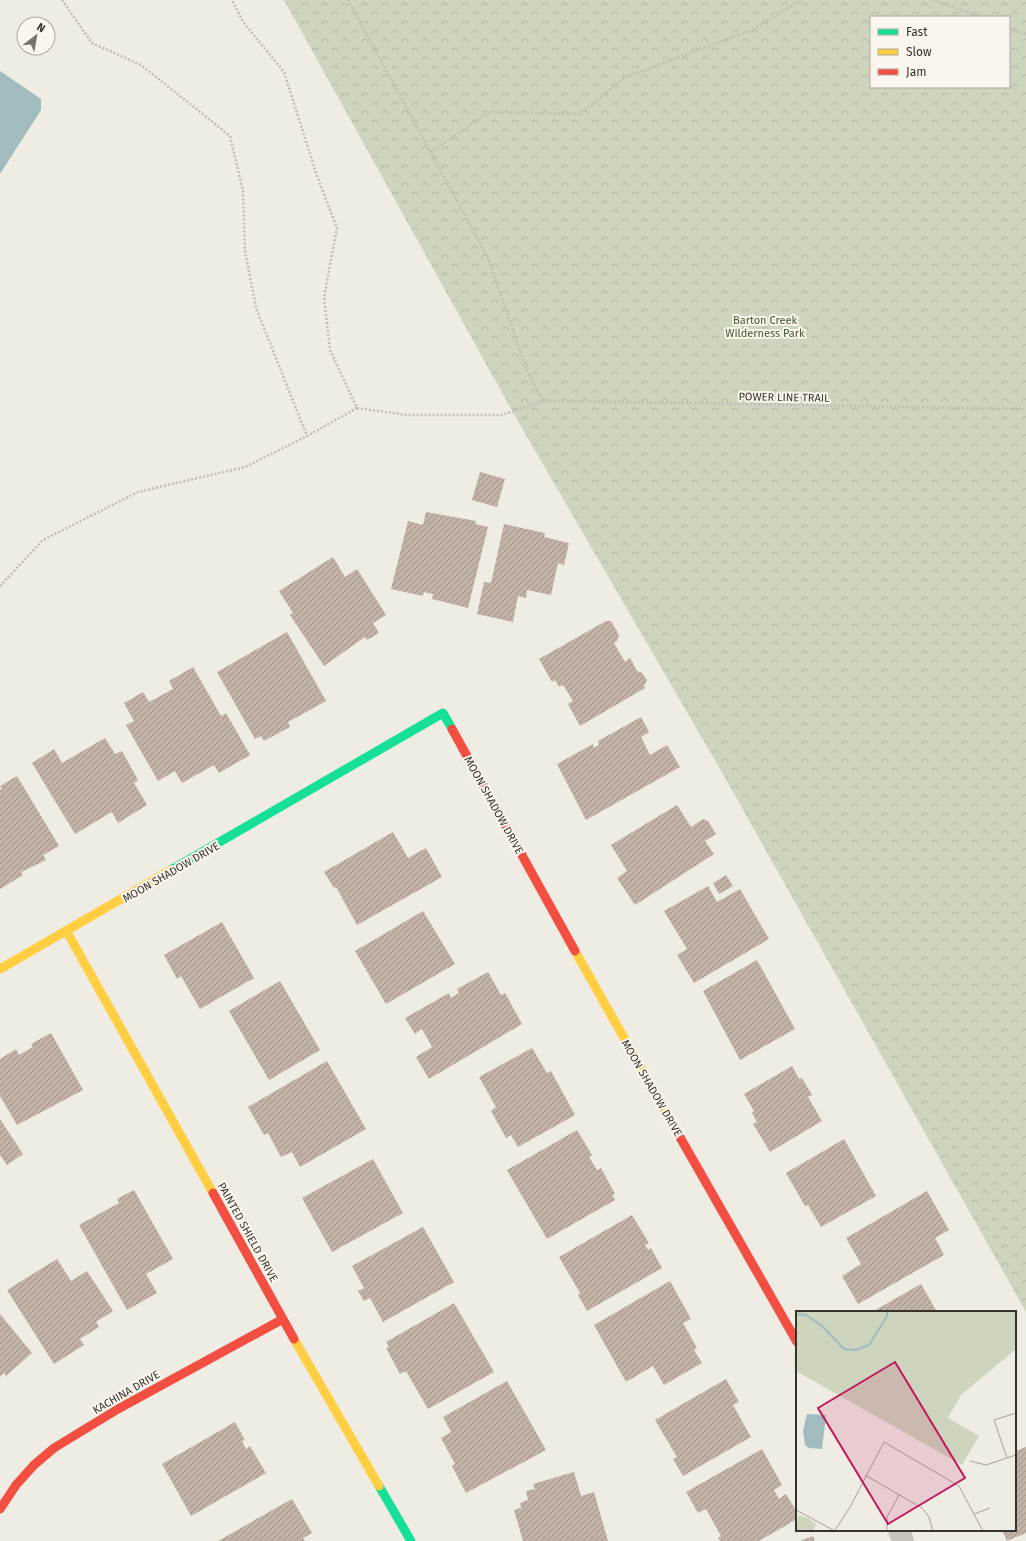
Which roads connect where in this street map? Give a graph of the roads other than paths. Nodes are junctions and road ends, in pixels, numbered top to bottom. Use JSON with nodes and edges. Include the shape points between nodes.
{"nodes":[{"id":1,"x":67,"y":932,"type":"junction"},
{"id":2,"x":0,"y":969,"type":"edge"},
{"id":3,"x":283,"y":1319,"type":"junction"},
{"id":4,"x":796,"y":1340,"type":"edge"},
{"id":5,"x":0,"y":1509,"type":"edge"},
{"id":6,"x":899,"y":1531,"type":"edge"},
{"id":7,"x":411,"y":1541,"type":"edge"},
{"id":8,"x":903,"y":1541,"type":"edge"}],
"edges":[{"from":1,"to":2,"type":"street","name":"MOON SHADOW DRIVE"},
{"from":1,"to":3,"type":"street","name":"PAINTED SHIELD DRIVE"},
{"from":1,"to":4,"type":"street","name":"MOON SHADOW DRIVE","via":[[443,713]]},
{"from":3,"to":5,"type":"street","name":"KACHINA DRIVE","via":[[54,1448],[20,1480]]},
{"from":3,"to":7,"type":"street","name":"PAINTED SHIELD DRIVE"},
{"from":6,"to":8,"type":"street"}]}
